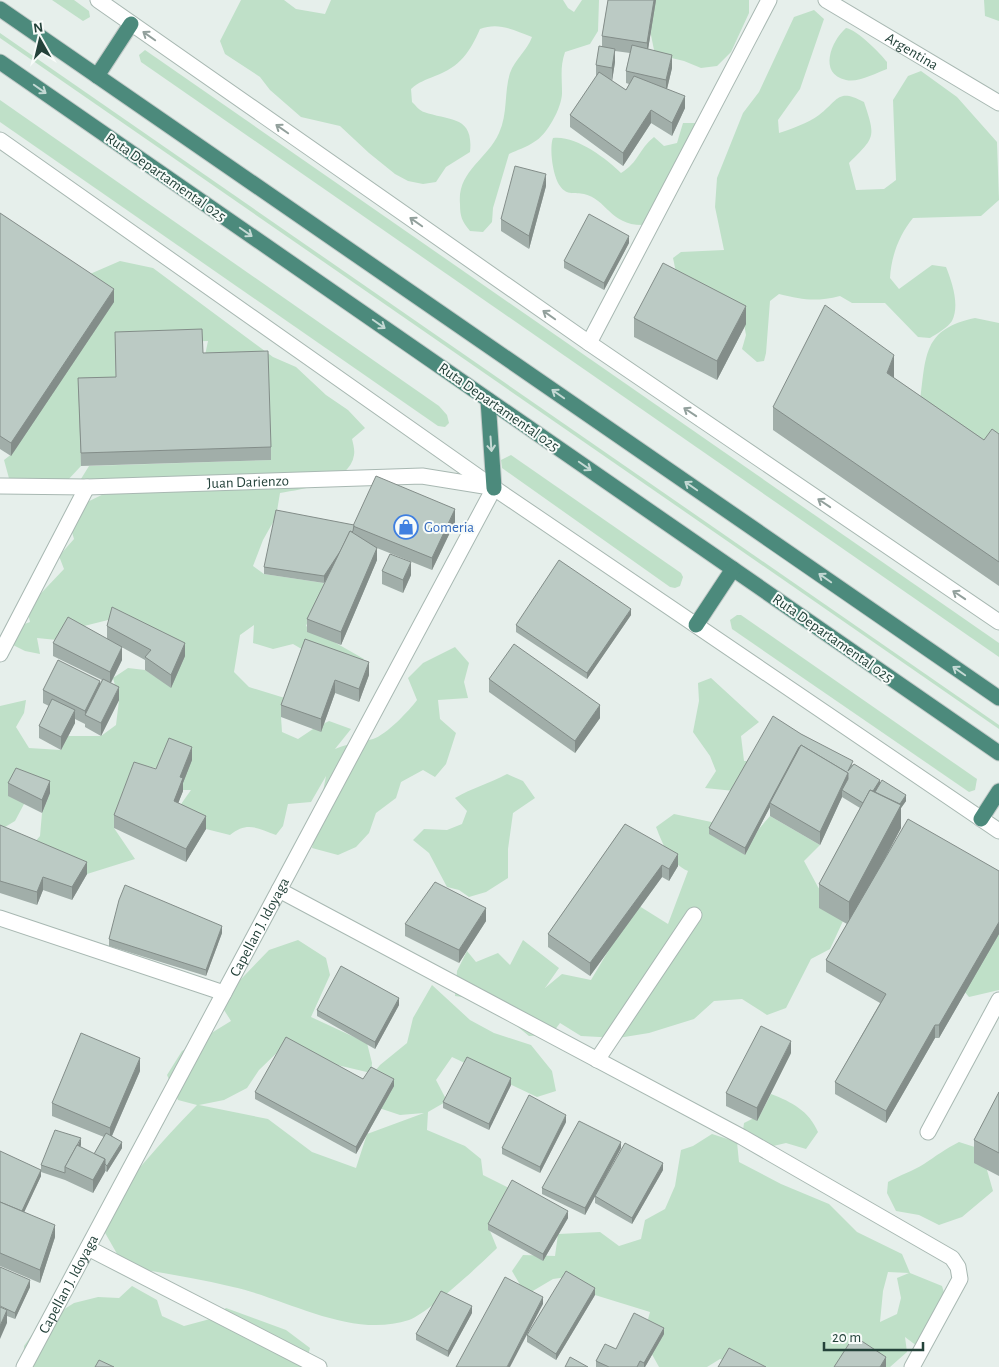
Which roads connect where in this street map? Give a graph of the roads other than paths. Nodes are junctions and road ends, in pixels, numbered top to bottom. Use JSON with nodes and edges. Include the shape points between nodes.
{"nodes":[{"id":1,"x":98,"y":0,"type":"edge"},
{"id":2,"x":769,"y":0,"type":"edge"},
{"id":3,"x":826,"y":0,"type":"edge"},
{"id":4,"x":0,"y":9,"type":"edge"},
{"id":5,"x":131,"y":24,"type":"junction"},
{"id":6,"x":0,"y":62,"type":"edge"},
{"id":7,"x":97,"y":76,"type":"junction"},
{"id":8,"x":999,"y":103,"type":"edge"},
{"id":9,"x":0,"y":140,"type":"edge"},
{"id":10,"x":589,"y":343,"type":"junction"},
{"id":11,"x":488,"y":400,"type":"junction"},
{"id":12,"x":0,"y":486,"type":"edge"},
{"id":13,"x":87,"y":487,"type":"junction"},
{"id":14,"x":494,"y":488,"type":"junction"},
{"id":15,"x":733,"y":569,"type":"junction"},
{"id":16,"x":999,"y":622,"type":"edge"},
{"id":17,"x":696,"y":625,"type":"junction"},
{"id":18,"x":0,"y":654,"type":"edge"},
{"id":19,"x":999,"y":698,"type":"edge"},
{"id":20,"x":999,"y":753,"type":"edge"},
{"id":21,"x":999,"y":791,"type":"edge"},
{"id":22,"x":981,"y":819,"type":"junction"},
{"id":23,"x":999,"y":831,"type":"edge"},
{"id":24,"x":279,"y":890,"type":"junction"},
{"id":25,"x":694,"y":915,"type":"dead end"},
{"id":26,"x":0,"y":918,"type":"edge"},
{"id":27,"x":224,"y":993,"type":"junction"},
{"id":28,"x":999,"y":1000,"type":"edge"},
{"id":29,"x":597,"y":1060,"type":"junction"},
{"id":30,"x":928,"y":1132,"type":"dead end"},
{"id":31,"x":88,"y":1248,"type":"junction"},
{"id":32,"x":24,"y":1367,"type":"edge"},
{"id":33,"x":319,"y":1367,"type":"edge"},
{"id":34,"x":912,"y":1367,"type":"edge"}],
"edges":[{"from":1,"to":5,"type":"street"},
{"from":2,"to":10,"type":"street"},
{"from":3,"to":8,"type":"street","name":"Argentina"},
{"from":4,"to":7,"type":"highway"},
{"from":5,"to":7,"type":"highway"},
{"from":10,"to":5,"type":"street","one_way":true},
{"from":6,"to":11,"type":"highway","name":"Ruta Departamental 025","one_way":true},
{"from":19,"to":7,"type":"highway","one_way":true},
{"from":9,"to":14,"type":"street"},
{"from":16,"to":10,"type":"street","one_way":true},
{"from":11,"to":14,"type":"highway","one_way":true},
{"from":11,"to":15,"type":"highway","name":"Ruta Departamental 025","one_way":true},
{"from":12,"to":13,"type":"street","name":"Juan Darienzo"},
{"from":13,"to":14,"type":"street","name":"Juan Darienzo","via":[[422,476]]},
{"from":13,"to":18,"type":"street"},
{"from":14,"to":17,"type":"street"},
{"from":14,"to":24,"type":"street","name":"Capellan J. Idoyaga"},
{"from":15,"to":17,"type":"highway"},
{"from":15,"to":20,"type":"highway","name":"Ruta Departamental 025"},
{"from":17,"to":22,"type":"street"},
{"from":21,"to":22,"type":"highway"},
{"from":22,"to":23,"type":"street"},
{"from":24,"to":27,"type":"street","name":"Capellan J. Idoyaga"},
{"from":24,"to":29,"type":"street"},
{"from":25,"to":29,"type":"street"},
{"from":26,"to":27,"type":"street"},
{"from":27,"to":31,"type":"street","name":"Capellan J. Idoyaga"},
{"from":28,"to":30,"type":"street"},
{"from":29,"to":34,"type":"street","via":[[742,1138],[952,1258],[960,1279]]},
{"from":31,"to":32,"type":"street","name":"Capellan J. Idoyaga"},
{"from":31,"to":33,"type":"street"}]}
